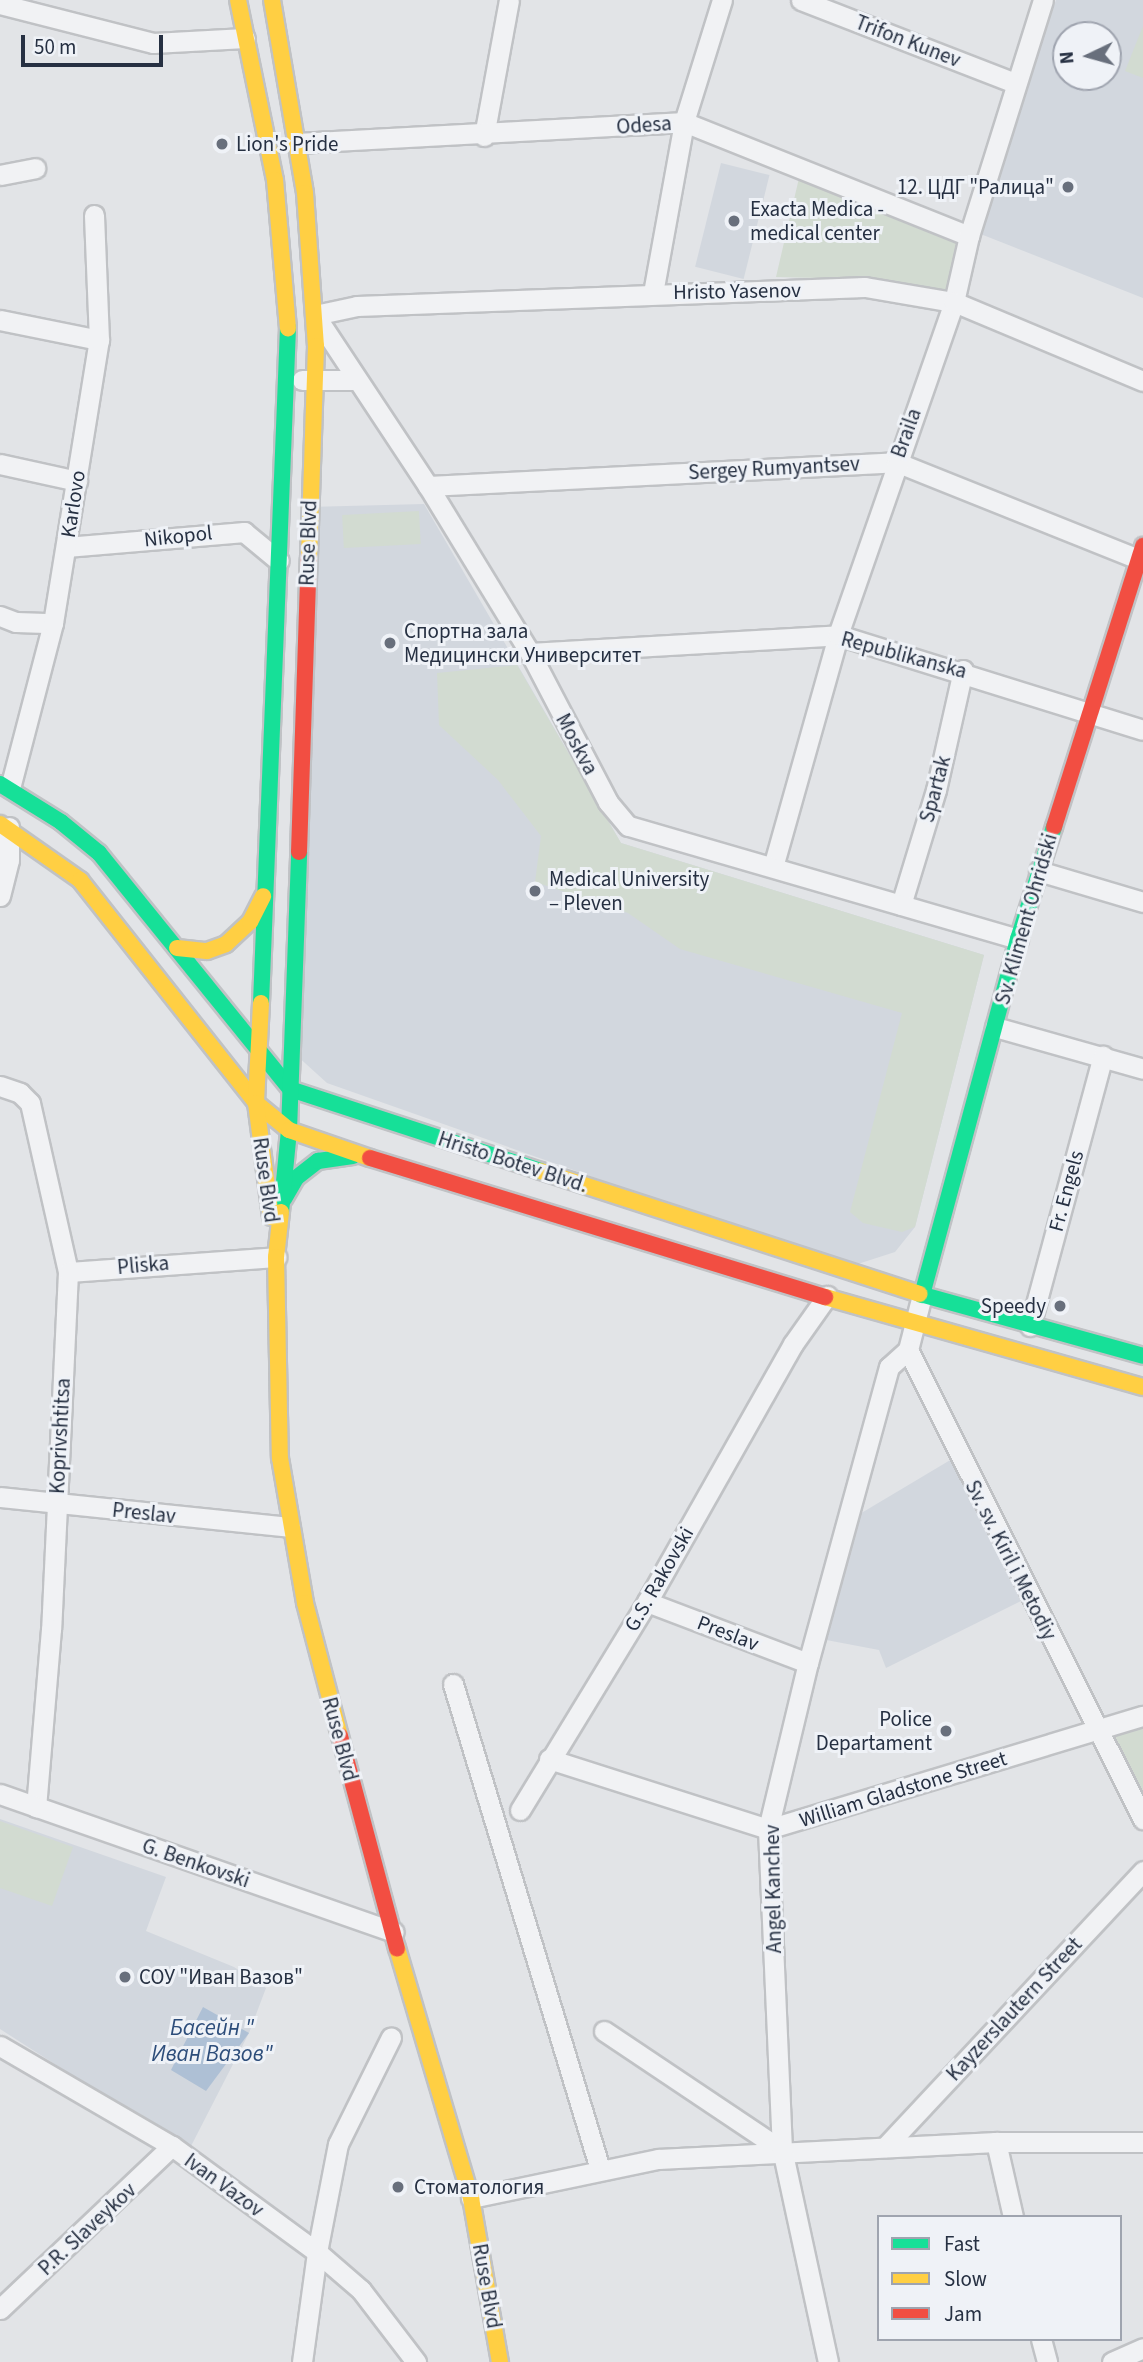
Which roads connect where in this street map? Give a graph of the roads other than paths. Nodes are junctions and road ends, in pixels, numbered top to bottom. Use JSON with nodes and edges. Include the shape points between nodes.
{"nodes":[{"id":1,"x":238,"y":0,"type":"edge"},
{"id":2,"x":272,"y":0,"type":"edge"},
{"id":3,"x":509,"y":0,"type":"edge"},
{"id":4,"x":722,"y":0,"type":"edge"},
{"id":5,"x":801,"y":0,"type":"edge"},
{"id":6,"x":1043,"y":0,"type":"edge"},
{"id":7,"x":0,"y":4,"type":"edge"},
{"id":8,"x":245,"y":38,"type":"junction"},
{"id":9,"x":1015,"y":83,"type":"junction"},
{"id":10,"x":684,"y":122,"type":"junction"},
{"id":11,"x":484,"y":135,"type":"junction"},
{"id":12,"x":297,"y":143,"type":"junction"},
{"id":13,"x":35,"y":168,"type":"dead end"},
{"id":14,"x":0,"y":175,"type":"edge"},
{"id":15,"x":94,"y":215,"type":"dead end"},
{"id":16,"x":969,"y":236,"type":"junction"},
{"id":17,"x":653,"y":293,"type":"junction"},
{"id":18,"x":954,"y":302,"type":"junction"},
{"id":19,"x":315,"y":315,"type":"junction"},
{"id":20,"x":0,"y":320,"type":"edge"},
{"id":21,"x":99,"y":340,"type":"junction"},
{"id":22,"x":289,"y":380,"type":"junction"},
{"id":23,"x":314,"y":380,"type":"junction"},
{"id":24,"x":357,"y":380,"type":"junction"},
{"id":25,"x":1143,"y":381,"type":"edge"},
{"id":26,"x":896,"y":462,"type":"junction"},
{"id":27,"x":0,"y":464,"type":"edge"},
{"id":28,"x":77,"y":481,"type":"junction"},
{"id":29,"x":428,"y":486,"type":"junction"},
{"id":30,"x":66,"y":547,"type":"junction"},
{"id":31,"x":1141,"y":556,"type":"edge"},
{"id":32,"x":279,"y":561,"type":"junction"},
{"id":33,"x":5,"y":621,"type":"edge"},
{"id":34,"x":53,"y":623,"type":"junction"},
{"id":35,"x":838,"y":635,"type":"junction"},
{"id":36,"x":530,"y":653,"type":"junction"},
{"id":37,"x":963,"y":670,"type":"junction"},
{"id":38,"x":1090,"y":714,"type":"junction"},
{"id":39,"x":1143,"y":730,"type":"edge"},
{"id":40,"x":5,"y":786,"type":"edge"},
{"id":41,"x":4,"y":825,"type":"edge"},
{"id":42,"x":773,"y":867,"type":"junction"},
{"id":43,"x":1039,"y":871,"type":"junction"},
{"id":44,"x":269,"y":878,"type":"junction"},
{"id":45,"x":0,"y":896,"type":"edge"},
{"id":46,"x":1143,"y":902,"type":"edge"},
{"id":47,"x":901,"y":905,"type":"junction"},
{"id":48,"x":1018,"y":939,"type":"junction"},
{"id":49,"x":177,"y":948,"type":"junction"},
{"id":50,"x":995,"y":1027,"type":"junction"},
{"id":51,"x":258,"y":1053,"type":"junction"},
{"id":52,"x":1103,"y":1056,"type":"junction"},
{"id":53,"x":1143,"y":1069,"type":"edge"},
{"id":54,"x":0,"y":1086,"type":"edge"},
{"id":55,"x":290,"y":1089,"type":"junction"},
{"id":56,"x":256,"y":1104,"type":"junction"},
{"id":57,"x":289,"y":1130,"type":"junction"},
{"id":58,"x":359,"y":1155,"type":"junction"},
{"id":59,"x":283,"y":1200,"type":"junction"},
{"id":60,"x":276,"y":1257,"type":"junction"},
{"id":61,"x":68,"y":1272,"type":"junction"},
{"id":62,"x":922,"y":1295,"type":"junction"},
{"id":63,"x":827,"y":1296,"type":"junction"},
{"id":64,"x":914,"y":1324,"type":"junction"},
{"id":65,"x":1030,"y":1326,"type":"junction"},
{"id":66,"x":908,"y":1350,"type":"junction"},
{"id":67,"x":1143,"y":1356,"type":"edge"},
{"id":68,"x":1143,"y":1387,"type":"edge"},
{"id":69,"x":0,"y":1497,"type":"edge"},
{"id":70,"x":57,"y":1504,"type":"junction"},
{"id":71,"x":289,"y":1527,"type":"junction"},
{"id":72,"x":648,"y":1602,"type":"junction"},
{"id":73,"x":808,"y":1663,"type":"junction"},
{"id":74,"x":453,"y":1684,"type":"dead end"},
{"id":75,"x":1143,"y":1716,"type":"edge"},
{"id":76,"x":1098,"y":1730,"type":"junction"},
{"id":77,"x":549,"y":1759,"type":"junction"},
{"id":78,"x":0,"y":1794,"type":"edge"},
{"id":79,"x":36,"y":1807,"type":"junction"},
{"id":80,"x":520,"y":1810,"type":"dead end"},
{"id":81,"x":1143,"y":1819,"type":"edge"},
{"id":82,"x":768,"y":1829,"type":"junction"},
{"id":83,"x":1143,"y":1871,"type":"edge"},
{"id":84,"x":393,"y":1932,"type":"junction"},
{"id":85,"x":604,"y":2031,"type":"dead end"},
{"id":86,"x":391,"y":2036,"type":"dead end"},
{"id":87,"x":0,"y":2046,"type":"edge"},
{"id":88,"x":996,"y":2142,"type":"junction"},
{"id":89,"x":1143,"y":2142,"type":"edge"},
{"id":90,"x":172,"y":2146,"type":"junction"},
{"id":91,"x":885,"y":2147,"type":"junction"},
{"id":92,"x":782,"y":2150,"type":"junction"},
{"id":93,"x":600,"y":2169,"type":"junction"},
{"id":94,"x":471,"y":2198,"type":"junction"},
{"id":95,"x":1013,"y":2215,"type":"edge"},
{"id":96,"x":317,"y":2252,"type":"junction"},
{"id":97,"x":0,"y":2309,"type":"edge"},
{"id":98,"x":1042,"y":2341,"type":"edge"},
{"id":99,"x":1143,"y":2348,"type":"edge"},
{"id":100,"x":302,"y":2362,"type":"edge"},
{"id":101,"x":416,"y":2362,"type":"edge"},
{"id":102,"x":500,"y":2362,"type":"edge"},
{"id":103,"x":828,"y":2362,"type":"edge"},
{"id":104,"x":1047,"y":2362,"type":"edge"},
{"id":105,"x":1112,"y":2362,"type":"edge"}],
"edges":[{"from":1,"to":8,"type":"main road","name":"Ruse Blvd"},
{"from":2,"to":12,"type":"main road","name":"Ruse Blvd"},
{"from":3,"to":11,"type":"street"},
{"from":4,"to":10,"type":"street"},
{"from":5,"to":9,"type":"street","name":"Trifon Kunev"},
{"from":6,"to":9,"type":"street","name":"Braila"},
{"from":7,"to":8,"type":"street","via":[[153,43]]},
{"from":8,"to":22,"type":"main road","name":"Ruse Blvd","via":[[282,227]]},
{"from":9,"to":16,"type":"street","name":"Braila"},
{"from":10,"to":11,"type":"street","name":"Odesa"},
{"from":10,"to":16,"type":"street","name":"Odesa"},
{"from":10,"to":17,"type":"street"},
{"from":11,"to":12,"type":"street","name":"Odesa"},
{"from":12,"to":19,"type":"main road","name":"Ruse Blvd"},
{"from":13,"to":14,"type":"street"},
{"from":15,"to":21,"type":"street","name":"Karlovo"},
{"from":16,"to":18,"type":"street","name":"Braila"},
{"from":17,"to":18,"type":"street","name":"Hristo Yasenov","via":[[865,287]]},
{"from":17,"to":19,"type":"street","name":"Hristo Yasenov","via":[[357,306]]},
{"from":18,"to":25,"type":"street","name":"Hristo Yasenov"},
{"from":18,"to":26,"type":"street","name":"Braila"},
{"from":19,"to":23,"type":"main road","name":"Ruse Blvd"},
{"from":19,"to":24,"type":"street","name":"Moskva"},
{"from":20,"to":21,"type":"street"},
{"from":21,"to":28,"type":"street","name":"Karlovo"},
{"from":22,"to":23,"type":"street"},
{"from":22,"to":32,"type":"main road","name":"Ruse Blvd"},
{"from":23,"to":24,"type":"street"},
{"from":23,"to":55,"type":"main road","name":"Ruse Blvd"},
{"from":24,"to":29,"type":"street","name":"Moskva"},
{"from":26,"to":29,"type":"street","name":"Sergey Rumyantsev"},
{"from":26,"to":31,"type":"street","name":"Sergey Rumyantsev"},
{"from":26,"to":35,"type":"street","name":"Braila"},
{"from":27,"to":28,"type":"street"},
{"from":28,"to":30,"type":"street","name":"Karlovo"},
{"from":29,"to":36,"type":"street","name":"Moskva"},
{"from":30,"to":32,"type":"street","name":"Nikopol","via":[[244,532]]},
{"from":30,"to":34,"type":"street","name":"Karlovo"},
{"from":31,"to":38,"type":"main road","name":"Sv. Kliment Ohridski"},
{"from":32,"to":44,"type":"main road","name":"Ruse Blvd"},
{"from":33,"to":34,"type":"street"},
{"from":34,"to":40,"type":"street","name":"Karlovo"},
{"from":35,"to":36,"type":"street","name":"Republikanska"},
{"from":35,"to":37,"type":"street","name":"Republikanska"},
{"from":35,"to":42,"type":"street","name":"Braila"},
{"from":36,"to":42,"type":"street","name":"Moskva","via":[[608,803],[628,826]]},
{"from":37,"to":38,"type":"street","name":"Republikanska"},
{"from":37,"to":47,"type":"street","name":"Spartak","via":[[936,790]]},
{"from":38,"to":39,"type":"street","name":"Republikanska"},
{"from":38,"to":43,"type":"main road","name":"Sv. Kliment Ohridski"},
{"from":40,"to":49,"type":"main road","via":[[99,853]]},
{"from":41,"to":45,"type":"street","via":[[9,860]]},
{"from":41,"to":56,"type":"main road","name":"Hristo Botev Blvd.","via":[[80,880]]},
{"from":42,"to":47,"type":"street","name":"Moskva"},
{"from":43,"to":46,"type":"street"},
{"from":43,"to":48,"type":"main road","name":"Sv. Kliment Ohridski"},
{"from":44,"to":49,"type":"main road","via":[[250,922],[226,944],[207,951]]},
{"from":44,"to":51,"type":"main road","name":"Ruse Blvd"},
{"from":47,"to":48,"type":"street","name":"Moskva"},
{"from":48,"to":50,"type":"main road","name":"Sv. Kliment Ohridski"},
{"from":49,"to":51,"type":"main road"},
{"from":50,"to":52,"type":"street"},
{"from":50,"to":62,"type":"main road","name":"Sv. Kliment Ohridski"},
{"from":51,"to":55,"type":"main road"},
{"from":51,"to":56,"type":"main road","name":"Ruse Blvd"},
{"from":52,"to":53,"type":"street"},
{"from":52,"to":65,"type":"street","name":"Fr. Engels"},
{"from":54,"to":61,"type":"street","name":"Koprivshtitsa","via":[[20,1093],[30,1104]]},
{"from":55,"to":57,"type":"main road","name":"Ruse Blvd"},
{"from":55,"to":62,"type":"main road","name":"Hristo Botev Blvd."},
{"from":56,"to":57,"type":"main road","name":"Hristo Botev Blvd."},
{"from":56,"to":60,"type":"main road","name":"Ruse Blvd"},
{"from":57,"to":58,"type":"main road","name":"Hristo Botev Blvd."},
{"from":57,"to":59,"type":"main road","name":"Ruse Blvd"},
{"from":58,"to":59,"type":"main road","via":[[318,1161],[296,1178]]},
{"from":58,"to":63,"type":"main road","name":"Hristo Botev Blvd."},
{"from":59,"to":60,"type":"main road","name":"Ruse Blvd"},
{"from":60,"to":61,"type":"street","name":"Pliska"},
{"from":60,"to":71,"type":"main road","name":"Ruse Blvd","via":[[280,1458]]},
{"from":61,"to":70,"type":"street","name":"Koprivshtitsa"},
{"from":62,"to":64,"type":"street"},
{"from":62,"to":65,"type":"main road","name":"Hristo Botev Blvd."},
{"from":63,"to":64,"type":"main road","name":"Hristo Botev Blvd."},
{"from":63,"to":72,"type":"street","name":"G.S. Rakovski","via":[[793,1344]]},
{"from":64,"to":66,"type":"street"},
{"from":64,"to":68,"type":"main road","name":"Hristo Botev Blvd."},
{"from":65,"to":67,"type":"main road","name":"Hristo Botev Blvd."},
{"from":66,"to":73,"type":"street","name":"Angel Kanchev","via":[[889,1367]]},
{"from":66,"to":76,"type":"street","name":"Sv. sv. Kiril i Metodiy"},
{"from":69,"to":70,"type":"street","name":"Preslav"},
{"from":70,"to":71,"type":"street","name":"Preslav"},
{"from":70,"to":79,"type":"street","name":"Koprivshtitsa"},
{"from":71,"to":84,"type":"main road","name":"Ruse Blvd","via":[[308,1616]]},
{"from":72,"to":73,"type":"street","name":"Preslav"},
{"from":72,"to":77,"type":"street","name":"G.S. Rakovski"},
{"from":73,"to":82,"type":"street","name":"Angel Kanchev"},
{"from":74,"to":93,"type":"street"},
{"from":75,"to":76,"type":"street","name":"William Gladstone Street"},
{"from":76,"to":81,"type":"street","name":"Sv. sv. Kiril i Metodiy"},
{"from":76,"to":82,"type":"street","name":"William Gladstone Street"},
{"from":77,"to":80,"type":"street","name":"G.S. Rakovski"},
{"from":77,"to":82,"type":"street"},
{"from":78,"to":79,"type":"street","name":"G. Benkovski"},
{"from":79,"to":84,"type":"street","name":"G. Benkovski"},
{"from":82,"to":92,"type":"street","name":"Angel Kanchev"},
{"from":83,"to":91,"type":"street","name":"Kayzerslautern Street"},
{"from":84,"to":94,"type":"main road","name":"Ruse Blvd"},
{"from":85,"to":92,"type":"street"},
{"from":86,"to":96,"type":"street","via":[[338,2144]]},
{"from":87,"to":90,"type":"street","name":"Ivan Vazov"},
{"from":88,"to":89,"type":"street"},
{"from":88,"to":91,"type":"street"},
{"from":88,"to":95,"type":"street"},
{"from":90,"to":96,"type":"street","name":"Ivan Vazov"},
{"from":90,"to":97,"type":"street","name":"P.R. Slaveykov"},
{"from":91,"to":92,"type":"street"},
{"from":92,"to":93,"type":"street","via":[[658,2159]]},
{"from":92,"to":103,"type":"street","name":"Angel Kanchev"},
{"from":93,"to":94,"type":"street"},
{"from":94,"to":102,"type":"main road","name":"Ruse Blvd"},
{"from":96,"to":100,"type":"street"},
{"from":96,"to":101,"type":"street","name":"Ivan Vazov","via":[[361,2290]]},
{"from":98,"to":104,"type":"street"},
{"from":99,"to":105,"type":"street"}]}
